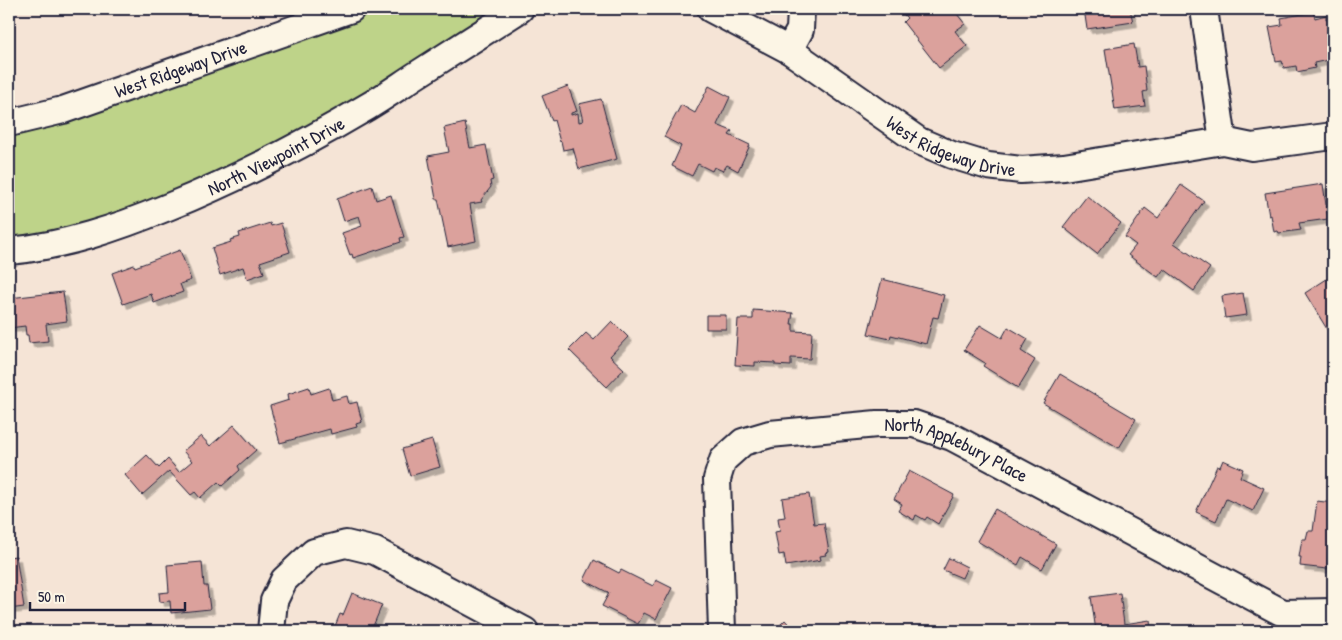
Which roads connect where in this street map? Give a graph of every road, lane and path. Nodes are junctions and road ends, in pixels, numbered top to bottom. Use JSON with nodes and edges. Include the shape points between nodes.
{"nodes":[{"id":1,"x":351,"y":9,"type":"edge"},
{"id":2,"x":520,"y":9,"type":"edge"},
{"id":3,"x":711,"y":9,"type":"edge"},
{"id":4,"x":801,"y":9,"type":"edge"},
{"id":5,"x":1204,"y":9,"type":"edge"},
{"id":6,"x":789,"y":50,"type":"junction"},
{"id":7,"x":9,"y":123,"type":"edge"},
{"id":8,"x":1333,"y":136,"type":"edge"},
{"id":9,"x":1223,"y":141,"type":"junction"},
{"id":10,"x":9,"y":251,"type":"edge"},
{"id":11,"x":1333,"y":612,"type":"edge"},
{"id":12,"x":271,"y":631,"type":"edge"},
{"id":13,"x":526,"y":631,"type":"edge"},
{"id":14,"x":722,"y":631,"type":"edge"}],
"edges":[{"from":1,"to":7,"type":"street","name":"West Ridgeway Drive","via":[[63,110]]},
{"from":2,"to":10,"type":"street","name":"North Viewpoint Drive","via":[[368,106],[249,172],[132,222],[34,249]]},
{"from":3,"to":6,"type":"street","name":"West Ridgeway Drive"},
{"from":4,"to":6,"type":"street","via":[[800,30]]},
{"from":5,"to":9,"type":"street"},
{"from":6,"to":9,"type":"street","name":"West Ridgeway Drive","via":[[919,142],[988,166],[1021,170],[1064,166]]},
{"from":8,"to":9,"type":"street","via":[[1252,147]]},
{"from":11,"to":14,"type":"street","name":"North Applebury Place","via":[[1282,613],[952,437],[914,424],[877,424],[770,434],[744,442],[723,460],[717,479]]},
{"from":12,"to":13,"type":"street","via":[[274,601],[284,580],[314,552],[346,544],[375,551]]}]}
